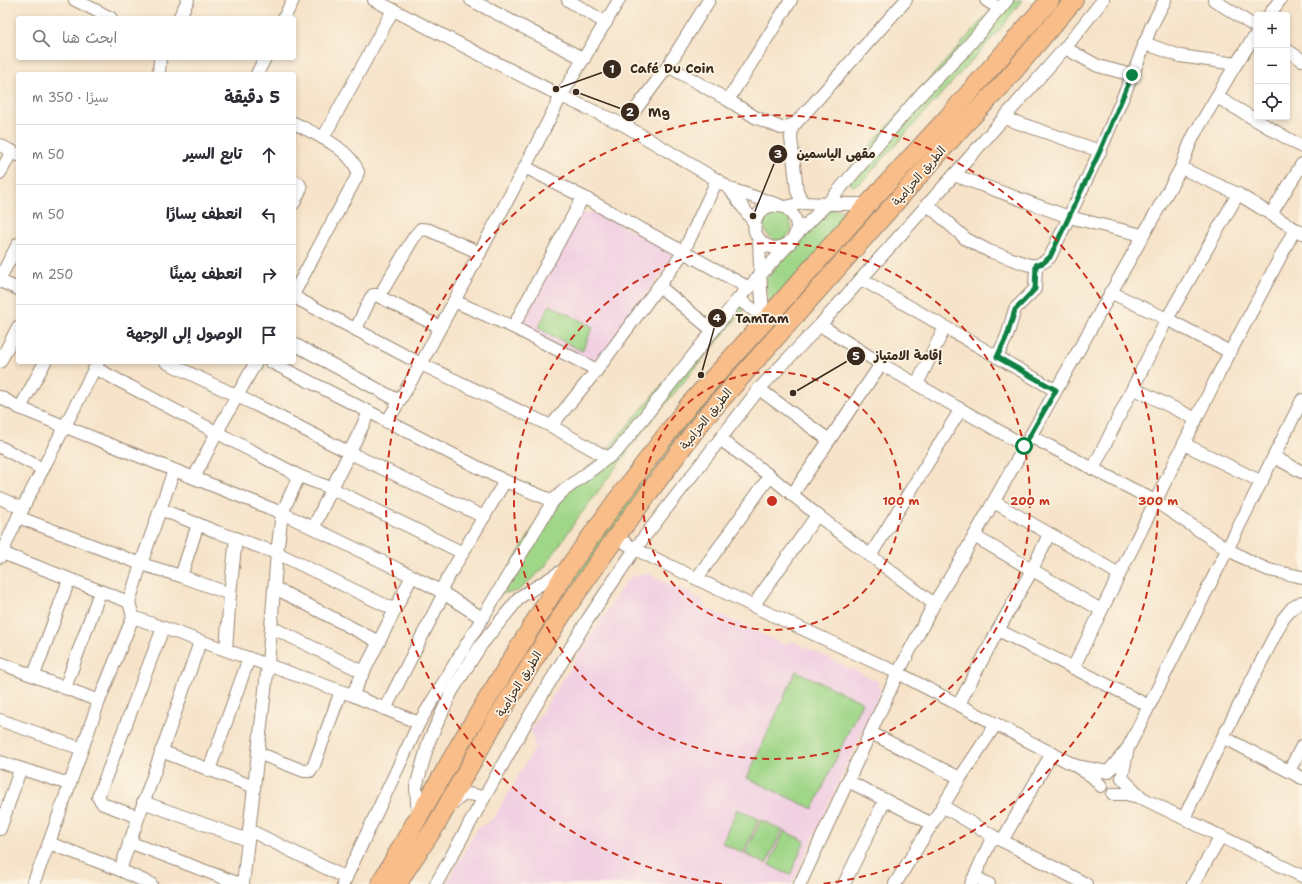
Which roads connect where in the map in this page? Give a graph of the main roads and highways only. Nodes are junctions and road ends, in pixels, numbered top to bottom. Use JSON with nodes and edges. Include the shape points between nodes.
{"nodes":[{"id":1,"x":1050,"y":0,"type":"edge"},
{"id":2,"x":1074,"y":0,"type":"edge"},
{"id":3,"x":418,"y":816,"type":"junction"},
{"id":4,"x":436,"y":825,"type":"junction"},
{"id":5,"x":366,"y":884,"type":"edge"},
{"id":6,"x":380,"y":884,"type":"edge"},
{"id":7,"x":398,"y":884,"type":"edge"},
{"id":8,"x":411,"y":884,"type":"edge"}],
"edges":[{"from":1,"to":3,"type":"highway","name":"الطريق الحزامية","via":[[948,116],[864,204],[688,406],[569,567]]},
{"from":2,"to":4,"type":"highway","name":"الطريق الحزامية","via":[[1002,85],[702,421],[567,607],[496,720]]},
{"from":3,"to":5,"type":"highway","via":[[392,844]]},
{"from":3,"to":6,"type":"highway","name":"الطريق الحزامية"},
{"from":4,"to":7,"type":"highway","name":"الطريق الحزامية"},
{"from":4,"to":8,"type":"highway"}]}
